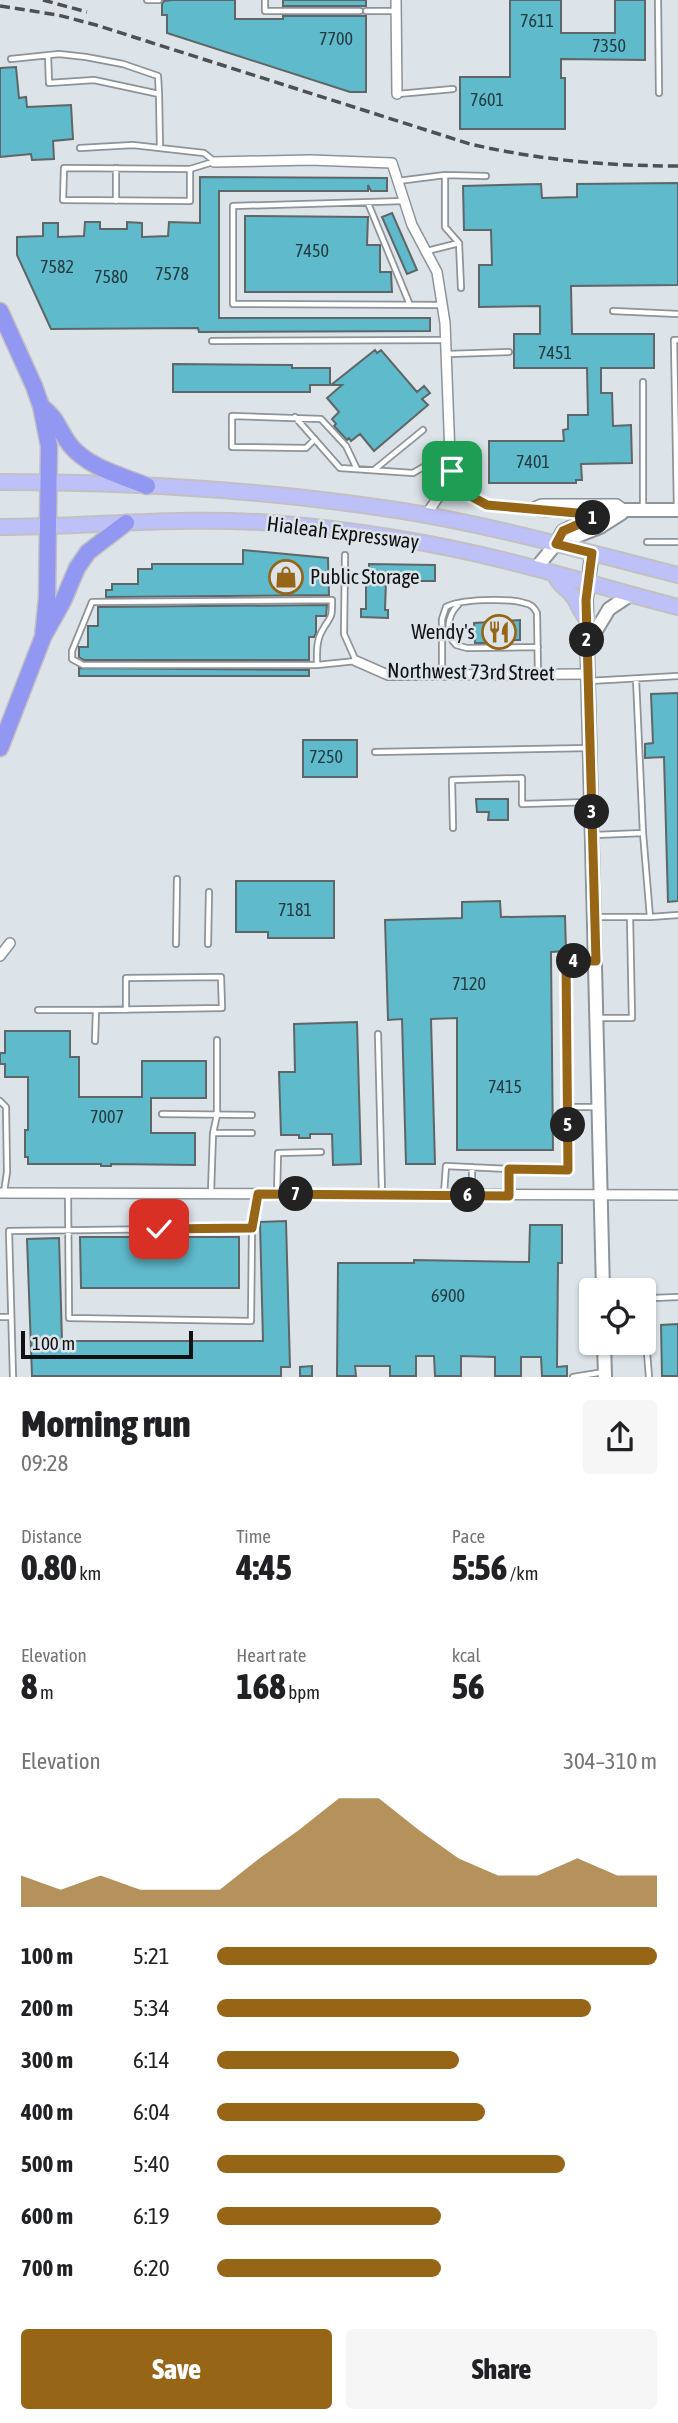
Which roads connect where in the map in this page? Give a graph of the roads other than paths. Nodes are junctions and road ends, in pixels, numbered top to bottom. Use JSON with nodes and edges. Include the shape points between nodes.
{"nodes":[{"id":1,"x":147,"y":0,"type":"edge"},
{"id":2,"x":159,"y":0,"type":"edge"},
{"id":3,"x":265,"y":0,"type":"edge"},
{"id":4,"x":396,"y":0,"type":"edge"},
{"id":5,"x":658,"y":0,"type":"edge"},
{"id":6,"x":396,"y":11,"type":"junction"},
{"id":7,"x":48,"y":55,"type":"junction"},
{"id":8,"x":11,"y":59,"type":"dead end"},
{"id":9,"x":453,"y":89,"type":"dead end"},
{"id":10,"x":659,"y":93,"type":"dead end"},
{"id":11,"x":159,"y":94,"type":"junction"},
{"id":12,"x":397,"y":94,"type":"joint"},
{"id":13,"x":80,"y":148,"type":"dead end"},
{"id":14,"x":160,"y":148,"type":"junction"},
{"id":15,"x":214,"y":162,"type":"junction"},
{"id":16,"x":116,"y":168,"type":"junction"},
{"id":17,"x":190,"y":169,"type":"junction"},
{"id":18,"x":445,"y":175,"type":"junction"},
{"id":19,"x":486,"y":176,"type":"dead end"},
{"id":20,"x":398,"y":181,"type":"junction"},
{"id":21,"x":116,"y":201,"type":"junction"},
{"id":22,"x":404,"y":201,"type":"junction"},
{"id":23,"x":369,"y":203,"type":"junction"},
{"id":24,"x":459,"y":243,"type":"junction"},
{"id":25,"x":426,"y":252,"type":"junction"},
{"id":26,"x":461,"y":288,"type":"dead end"},
{"id":27,"x":410,"y":305,"type":"junction"},
{"id":28,"x":443,"y":305,"type":"junction"},
{"id":29,"x":0,"y":311,"type":"edge"},
{"id":30,"x":613,"y":311,"type":"dead end"},
{"id":31,"x":678,"y":314,"type":"edge"},
{"id":32,"x":446,"y":340,"type":"junction"},
{"id":33,"x":678,"y":340,"type":"edge"},
{"id":34,"x":212,"y":341,"type":"dead end"},
{"id":35,"x":509,"y":352,"type":"dead end"},
{"id":36,"x":447,"y":354,"type":"junction"},
{"id":37,"x":643,"y":382,"type":"dead end"},
{"id":38,"x":41,"y":406,"type":"junction"},
{"id":39,"x":294,"y":416,"type":"junction"},
{"id":40,"x":423,"y":430,"type":"dead end"},
{"id":41,"x":314,"y":439,"type":"junction"},
{"id":42,"x":449,"y":444,"type":"junction"},
{"id":43,"x":441,"y":460,"type":"junction"},
{"id":44,"x":358,"y":469,"type":"junction"},
{"id":45,"x":374,"y":470,"type":"junction"},
{"id":46,"x":677,"y":470,"type":"edge"},
{"id":47,"x":0,"y":482,"type":"edge"},
{"id":48,"x":49,"y":482,"type":"junction"},
{"id":49,"x":146,"y":486,"type":"junction"},
{"id":50,"x":532,"y":508,"type":"junction"},
{"id":51,"x":643,"y":510,"type":"junction"},
{"id":52,"x":678,"y":510,"type":"edge"},
{"id":53,"x":621,"y":513,"type":"junction"},
{"id":54,"x":426,"y":515,"type":"junction"},
{"id":55,"x":600,"y":515,"type":"junction"},
{"id":56,"x":125,"y":523,"type":"junction"},
{"id":57,"x":0,"y":527,"type":"edge"},
{"id":58,"x":47,"y":527,"type":"junction"},
{"id":59,"x":647,"y":542,"type":"dead end"},
{"id":60,"x":678,"y":542,"type":"edge"},
{"id":61,"x":556,"y":544,"type":"junction"},
{"id":62,"x":592,"y":553,"type":"junction"},
{"id":63,"x":345,"y":555,"type":"dead end"},
{"id":64,"x":536,"y":568,"type":"junction"},
{"id":65,"x":554,"y":573,"type":"junction"},
{"id":66,"x":678,"y":575,"type":"edge"},
{"id":67,"x":587,"y":583,"type":"junction"},
{"id":68,"x":630,"y":595,"type":"junction"},
{"id":69,"x":462,"y":603,"type":"junction"},
{"id":70,"x":678,"y":607,"type":"edge"},
{"id":71,"x":587,"y":619,"type":"junction"},
{"id":72,"x":43,"y":637,"type":"junction"},
{"id":73,"x":587,"y":644,"type":"junction"},
{"id":74,"x":538,"y":647,"type":"junction"},
{"id":75,"x":356,"y":661,"type":"junction"},
{"id":76,"x":317,"y":665,"type":"junction"},
{"id":77,"x":442,"y":675,"type":"junction"},
{"id":78,"x":538,"y":675,"type":"junction"},
{"id":79,"x":678,"y":676,"type":"edge"},
{"id":80,"x":588,"y":678,"type":"junction"},
{"id":81,"x":636,"y":679,"type":"junction"},
{"id":82,"x":0,"y":748,"type":"edge"},
{"id":83,"x":590,"y":748,"type":"junction"},
{"id":84,"x":374,"y":752,"type":"dead end"},
{"id":85,"x":592,"y":802,"type":"junction"},
{"id":86,"x":453,"y":828,"type":"dead end"},
{"id":87,"x":643,"y":833,"type":"junction"},
{"id":88,"x":592,"y":835,"type":"junction"},
{"id":89,"x":177,"y":879,"type":"dead end"},
{"id":90,"x":209,"y":892,"type":"dead end"},
{"id":91,"x":678,"y":915,"type":"edge"},
{"id":92,"x":595,"y":916,"type":"junction"},
{"id":93,"x":630,"y":917,"type":"junction"},
{"id":94,"x":650,"y":917,"type":"junction"},
{"id":95,"x":10,"y":943,"type":"dead end"},
{"id":96,"x":176,"y":944,"type":"dead end"},
{"id":97,"x":208,"y":944,"type":"dead end"},
{"id":98,"x":0,"y":956,"type":"edge"},
{"id":99,"x":596,"y":961,"type":"junction"},
{"id":100,"x":38,"y":1010,"type":"dead end"},
{"id":101,"x":96,"y":1010,"type":"junction"},
{"id":102,"x":126,"y":1010,"type":"junction"},
{"id":103,"x":597,"y":1018,"type":"junction"},
{"id":104,"x":378,"y":1034,"type":"dead end"},
{"id":105,"x":217,"y":1040,"type":"dead end"},
{"id":106,"x":95,"y":1041,"type":"dead end"},
{"id":107,"x":0,"y":1101,"type":"edge"},
{"id":108,"x":567,"y":1107,"type":"junction"},
{"id":109,"x":599,"y":1107,"type":"junction"},
{"id":110,"x":162,"y":1114,"type":"dead end"},
{"id":111,"x":216,"y":1115,"type":"junction"},
{"id":112,"x":252,"y":1115,"type":"dead end"},
{"id":113,"x":213,"y":1133,"type":"junction"},
{"id":114,"x":252,"y":1133,"type":"dead end"},
{"id":115,"x":321,"y":1152,"type":"dead end"},
{"id":116,"x":472,"y":1167,"type":"junction"},
{"id":117,"x":509,"y":1169,"type":"junction"},
{"id":118,"x":68,"y":1192,"type":"junction"},
{"id":119,"x":2,"y":1193,"type":"edge"},
{"id":120,"x":211,"y":1193,"type":"junction"},
{"id":121,"x":258,"y":1194,"type":"junction"},
{"id":122,"x":277,"y":1194,"type":"junction"},
{"id":123,"x":382,"y":1195,"type":"junction"},
{"id":124,"x":444,"y":1195,"type":"junction"},
{"id":125,"x":471,"y":1195,"type":"junction"},
{"id":126,"x":678,"y":1195,"type":"edge"},
{"id":127,"x":509,"y":1196,"type":"junction"},
{"id":128,"x":601,"y":1196,"type":"junction"},
{"id":129,"x":252,"y":1228,"type":"junction"},
{"id":130,"x":67,"y":1230,"type":"junction"},
{"id":131,"x":603,"y":1278,"type":"edge"},
{"id":132,"x":678,"y":1297,"type":"edge"},
{"id":133,"x":656,"y":1298,"type":"edge"},
{"id":134,"x":0,"y":1317,"type":"edge"},
{"id":135,"x":11,"y":1317,"type":"junction"},
{"id":136,"x":604,"y":1355,"type":"edge"},
{"id":137,"x":647,"y":1355,"type":"edge"},
{"id":138,"x":605,"y":1374,"type":"edge"},
{"id":139,"x":12,"y":1377,"type":"edge"},
{"id":140,"x":573,"y":1377,"type":"edge"},
{"id":141,"x":649,"y":1377,"type":"edge"}],
"edges":[{"from":1,"to":2,"type":"lane"},
{"from":3,"to":6,"type":"lane","via":[[265,11]]},
{"from":4,"to":6,"type":"street"},
{"from":5,"to":10,"type":"lane"},
{"from":6,"to":12,"type":"street"},
{"from":7,"to":8,"type":"lane"},
{"from":7,"to":11,"type":"lane","via":[[123,64],[158,76]]},
{"from":7,"to":11,"type":"lane","via":[[49,83],[94,80]]},
{"from":9,"to":12,"type":"lane"},
{"from":11,"to":14,"type":"lane"},
{"from":13,"to":14,"type":"lane"},
{"from":14,"to":15,"type":"lane","via":[[204,153]]},
{"from":15,"to":17,"type":"lane"},
{"from":15,"to":20,"type":"street","via":[[392,163]]},
{"from":16,"to":17,"type":"lane"},
{"from":16,"to":21,"type":"lane"},
{"from":16,"to":21,"type":"lane","via":[[64,168],[63,200]]},
{"from":17,"to":21,"type":"lane","via":[[190,201]]},
{"from":18,"to":19,"type":"lane"},
{"from":18,"to":20,"type":"lane"},
{"from":18,"to":24,"type":"lane","via":[[445,227]]},
{"from":20,"to":22,"type":"street"},
{"from":22,"to":23,"type":"lane"},
{"from":22,"to":25,"type":"street"},
{"from":23,"to":27,"type":"lane"},
{"from":23,"to":27,"type":"lane","via":[[233,206],[233,304]]},
{"from":24,"to":25,"type":"lane"},
{"from":24,"to":26,"type":"lane"},
{"from":25,"to":28,"type":"street","via":[[437,272]]},
{"from":27,"to":28,"type":"lane"},
{"from":28,"to":32,"type":"street"},
{"from":29,"to":38,"type":"highway"},
{"from":30,"to":31,"type":"lane"},
{"from":32,"to":34,"type":"lane"},
{"from":32,"to":36,"type":"street"},
{"from":33,"to":46,"type":"lane","via":[[674,340]]},
{"from":35,"to":36,"type":"lane"},
{"from":36,"to":42,"type":"street"},
{"from":37,"to":51,"type":"lane"},
{"from":38,"to":48,"type":"highway","via":[[49,446]]},
{"from":38,"to":49,"type":"highway","via":[[90,463]]},
{"from":39,"to":41,"type":"lane"},
{"from":39,"to":41,"type":"lane","via":[[232,416],[232,447],[306,448]]},
{"from":39,"to":44,"type":"lane","via":[[321,419],[346,446]]},
{"from":40,"to":45,"type":"lane"},
{"from":41,"to":44,"type":"lane","via":[[340,468]]},
{"from":42,"to":43,"type":"street"},
{"from":42,"to":50,"type":"street","via":[[452,471],[467,494],[487,505]]},
{"from":43,"to":45,"type":"lane","via":[[412,473]]},
{"from":43,"to":54,"type":"street","via":[[441,493]]},
{"from":44,"to":45,"type":"lane"},
{"from":46,"to":52,"type":"lane"},
{"from":47,"to":48,"type":"main road","name":"Hialeah Expressway"},
{"from":48,"to":49,"type":"main road","name":"Hialeah Expressway"},
{"from":48,"to":58,"type":"highway"},
{"from":49,"to":54,"type":"main road","name":"Hialeah Expressway","via":[[288,496]]},
{"from":50,"to":53,"type":"street","via":[[541,504],[617,504]]},
{"from":50,"to":55,"type":"street"},
{"from":51,"to":52,"type":"street"},
{"from":51,"to":53,"type":"street"},
{"from":53,"to":55,"type":"street"},
{"from":53,"to":61,"type":"street","via":[[600,527]]},
{"from":54,"to":61,"type":"main road","name":"Hialeah Expressway"},
{"from":55,"to":61,"type":"street","via":[[563,531]]},
{"from":56,"to":58,"type":"main road","name":"Hialeah Expressway"},
{"from":56,"to":64,"type":"main road","name":"Hialeah Expressway","via":[[229,521],[301,526],[422,543]]},
{"from":56,"to":72,"type":"highway","via":[[88,552]]},
{"from":57,"to":58,"type":"main road","name":"Hialeah Expressway"},
{"from":58,"to":72,"type":"highway"},
{"from":59,"to":60,"type":"lane"},
{"from":61,"to":62,"type":"main road","name":"Hialeah Expressway"},
{"from":61,"to":64,"type":"street"},
{"from":62,"to":66,"type":"main road","name":"Hialeah Expressway"},
{"from":62,"to":67,"type":"street"},
{"from":63,"to":75,"type":"lane","via":[[344,634]]},
{"from":64,"to":65,"type":"main road","name":"Hialeah Expressway"},
{"from":65,"to":67,"type":"main road","name":"Hialeah Expressway"},
{"from":65,"to":71,"type":"main road"},
{"from":67,"to":68,"type":"main road","name":"Hialeah Expressway"},
{"from":67,"to":71,"type":"street"},
{"from":68,"to":70,"type":"main road","name":"Hialeah Expressway"},
{"from":68,"to":73,"type":"street","via":[[609,608]]},
{"from":69,"to":74,"type":"lane","via":[[528,604],[537,613]]},
{"from":69,"to":74,"type":"lane","via":[[449,618],[450,639],[456,645]]},
{"from":69,"to":77,"type":"lane","via":[[446,607],[442,619]]},
{"from":71,"to":73,"type":"street"},
{"from":72,"to":82,"type":"highway"},
{"from":73,"to":80,"type":"street"},
{"from":74,"to":78,"type":"lane"},
{"from":75,"to":76,"type":"lane"},
{"from":75,"to":77,"type":"street","name":"Northwest 73rd Street","via":[[388,675]]},
{"from":76,"to":76,"type":"lane","via":[[83,665],[72,659],[72,651],[92,602],[332,600],[332,619],[317,644]]},
{"from":77,"to":78,"type":"street","name":"Northwest 73rd Street"},
{"from":78,"to":80,"type":"street","name":"Northwest 73rd Street"},
{"from":79,"to":81,"type":"lane"},
{"from":80,"to":81,"type":"lane"},
{"from":80,"to":83,"type":"street"},
{"from":81,"to":87,"type":"lane"},
{"from":83,"to":84,"type":"lane"},
{"from":83,"to":85,"type":"street"},
{"from":85,"to":86,"type":"lane","via":[[522,804],[522,778],[452,779]]},
{"from":85,"to":88,"type":"street"},
{"from":87,"to":88,"type":"lane"},
{"from":87,"to":94,"type":"lane"},
{"from":88,"to":92,"type":"street"},
{"from":89,"to":96,"type":"lane"},
{"from":90,"to":97,"type":"lane"},
{"from":91,"to":94,"type":"lane"},
{"from":92,"to":93,"type":"lane"},
{"from":92,"to":99,"type":"street"},
{"from":93,"to":94,"type":"lane"},
{"from":93,"to":103,"type":"lane","via":[[632,1018]]},
{"from":95,"to":98,"type":"street"},
{"from":99,"to":103,"type":"street"},
{"from":99,"to":108,"type":"lane","via":[[566,961]]},
{"from":100,"to":101,"type":"lane"},
{"from":101,"to":102,"type":"lane"},
{"from":101,"to":106,"type":"lane"},
{"from":102,"to":102,"type":"lane","via":[[222,1008],[221,977],[126,978]]},
{"from":103,"to":109,"type":"street"},
{"from":104,"to":123,"type":"lane"},
{"from":105,"to":111,"type":"lane"},
{"from":107,"to":119,"type":"lane","via":[[6,1107],[7,1172]]},
{"from":108,"to":109,"type":"lane"},
{"from":108,"to":117,"type":"lane","via":[[568,1170]]},
{"from":109,"to":128,"type":"street"},
{"from":110,"to":111,"type":"lane"},
{"from":111,"to":112,"type":"lane"},
{"from":111,"to":113,"type":"lane"},
{"from":113,"to":114,"type":"lane"},
{"from":113,"to":120,"type":"lane"},
{"from":115,"to":122,"type":"lane","via":[[278,1153]]},
{"from":116,"to":117,"type":"lane"},
{"from":116,"to":124,"type":"lane","via":[[446,1166]]},
{"from":116,"to":125,"type":"lane"},
{"from":117,"to":127,"type":"lane"},
{"from":118,"to":119,"type":"street"},
{"from":118,"to":120,"type":"street"},
{"from":118,"to":130,"type":"lane"},
{"from":120,"to":121,"type":"street"},
{"from":121,"to":122,"type":"street"},
{"from":121,"to":129,"type":"lane"},
{"from":122,"to":123,"type":"street"},
{"from":123,"to":124,"type":"street"},
{"from":124,"to":125,"type":"street"},
{"from":125,"to":127,"type":"street"},
{"from":126,"to":128,"type":"street"},
{"from":127,"to":128,"type":"street"},
{"from":128,"to":131,"type":"street"},
{"from":129,"to":130,"type":"lane"},
{"from":129,"to":130,"type":"lane","via":[[251,1321],[69,1318]]},
{"from":130,"to":135,"type":"lane","via":[[9,1231]]},
{"from":132,"to":133,"type":"lane"},
{"from":134,"to":135,"type":"lane"},
{"from":135,"to":139,"type":"lane"},
{"from":136,"to":138,"type":"street"},
{"from":137,"to":141,"type":"lane"},
{"from":138,"to":140,"type":"lane"}]}
